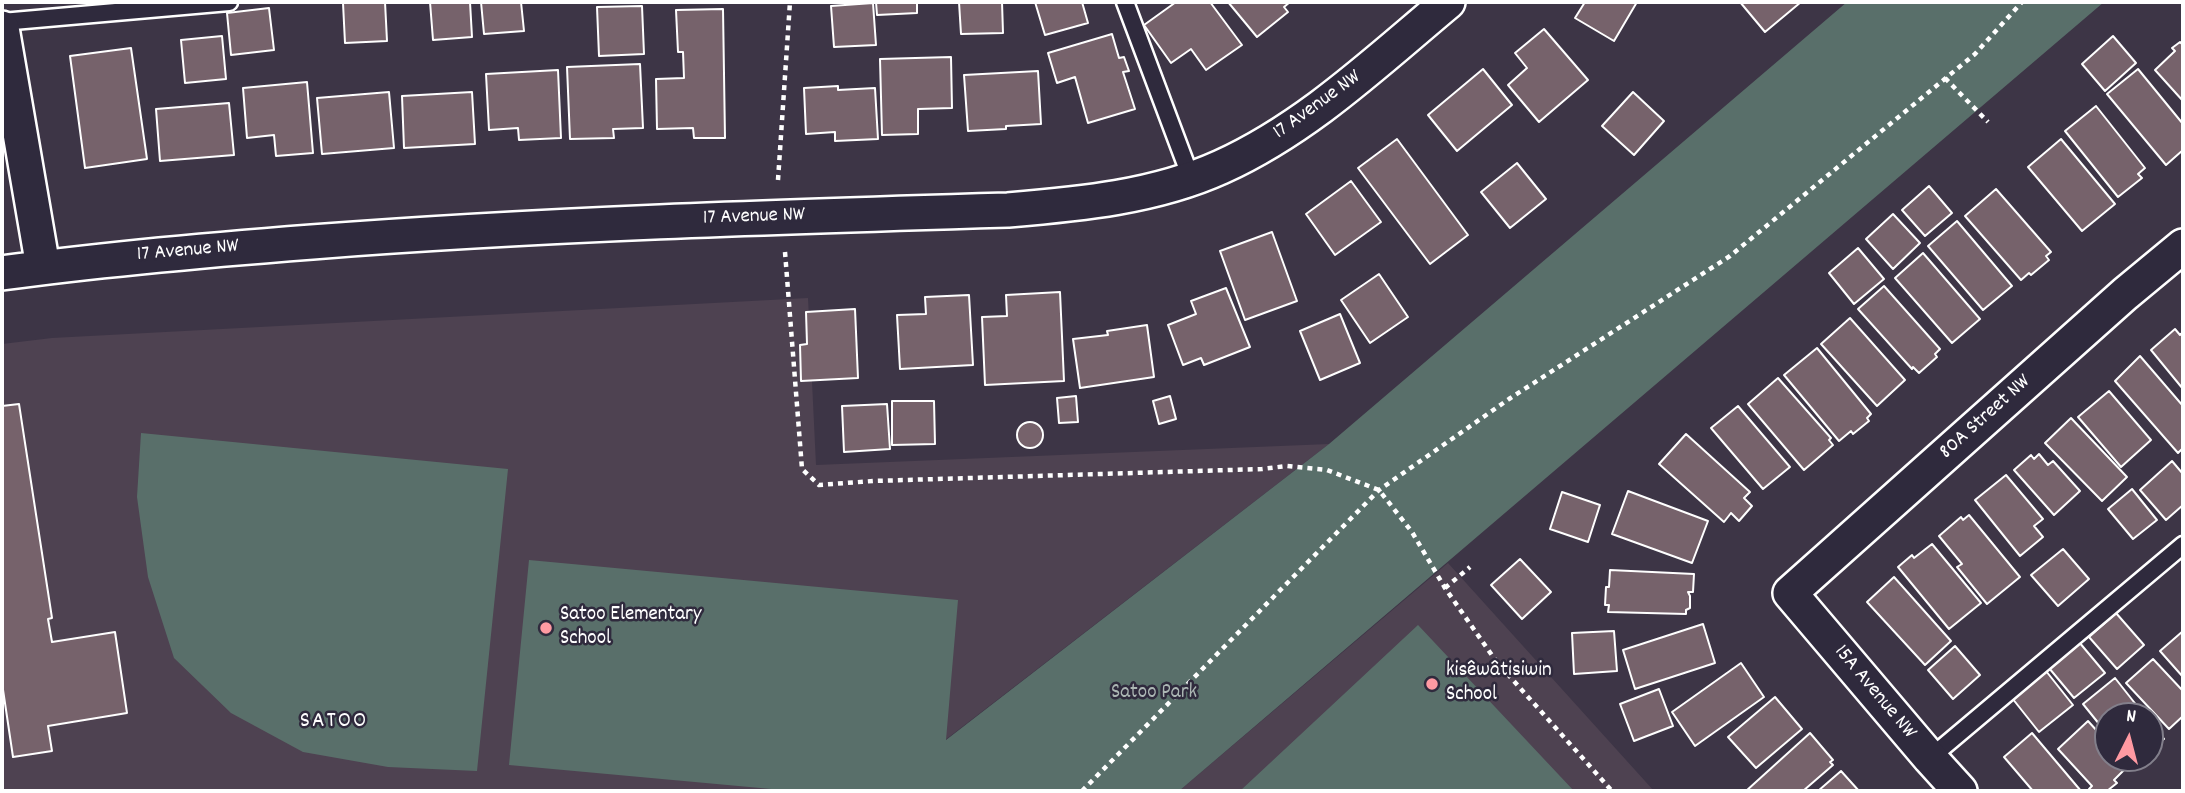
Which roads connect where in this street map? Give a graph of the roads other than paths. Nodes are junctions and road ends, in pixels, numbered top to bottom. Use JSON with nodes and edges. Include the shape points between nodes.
{"nodes":[{"id":1,"x":229,"y":2,"type":"edge"},
{"id":2,"x":1125,"y":2,"type":"edge"},
{"id":3,"x":1448,"y":2,"type":"edge"},
{"id":4,"x":2,"y":22,"type":"edge"},
{"id":5,"x":2,"y":28,"type":"edge"},
{"id":6,"x":1191,"y":178,"type":"junction"},
{"id":7,"x":2183,"y":246,"type":"edge"},
{"id":8,"x":43,"y":267,"type":"junction"},
{"id":9,"x":2,"y":273,"type":"edge"},
{"id":10,"x":2183,"y":545,"type":"edge"},
{"id":11,"x":1790,"y":593,"type":"joint"},
{"id":12,"x":1930,"y":758,"type":"junction"},
{"id":13,"x":1960,"y":791,"type":"edge"}],
"edges":[{"from":1,"to":4,"type":"lane"},
{"from":2,"to":6,"type":"lane"},
{"from":3,"to":6,"type":"street","name":"17 Avenue NW","via":[[1300,123],[1219,168]]},
{"from":5,"to":8,"type":"street"},
{"from":6,"to":8,"type":"street","name":"17 Avenue NW","via":[[1128,195],[1020,209],[478,230]]},
{"from":7,"to":11,"type":"street","name":"80A Street NW"},
{"from":8,"to":9,"type":"street","name":"17 Avenue NW"},
{"from":10,"to":12,"type":"lane"},
{"from":11,"to":12,"type":"street","name":"15A Avenue NW"},
{"from":12,"to":13,"type":"street","name":"15A Avenue NW"}]}
